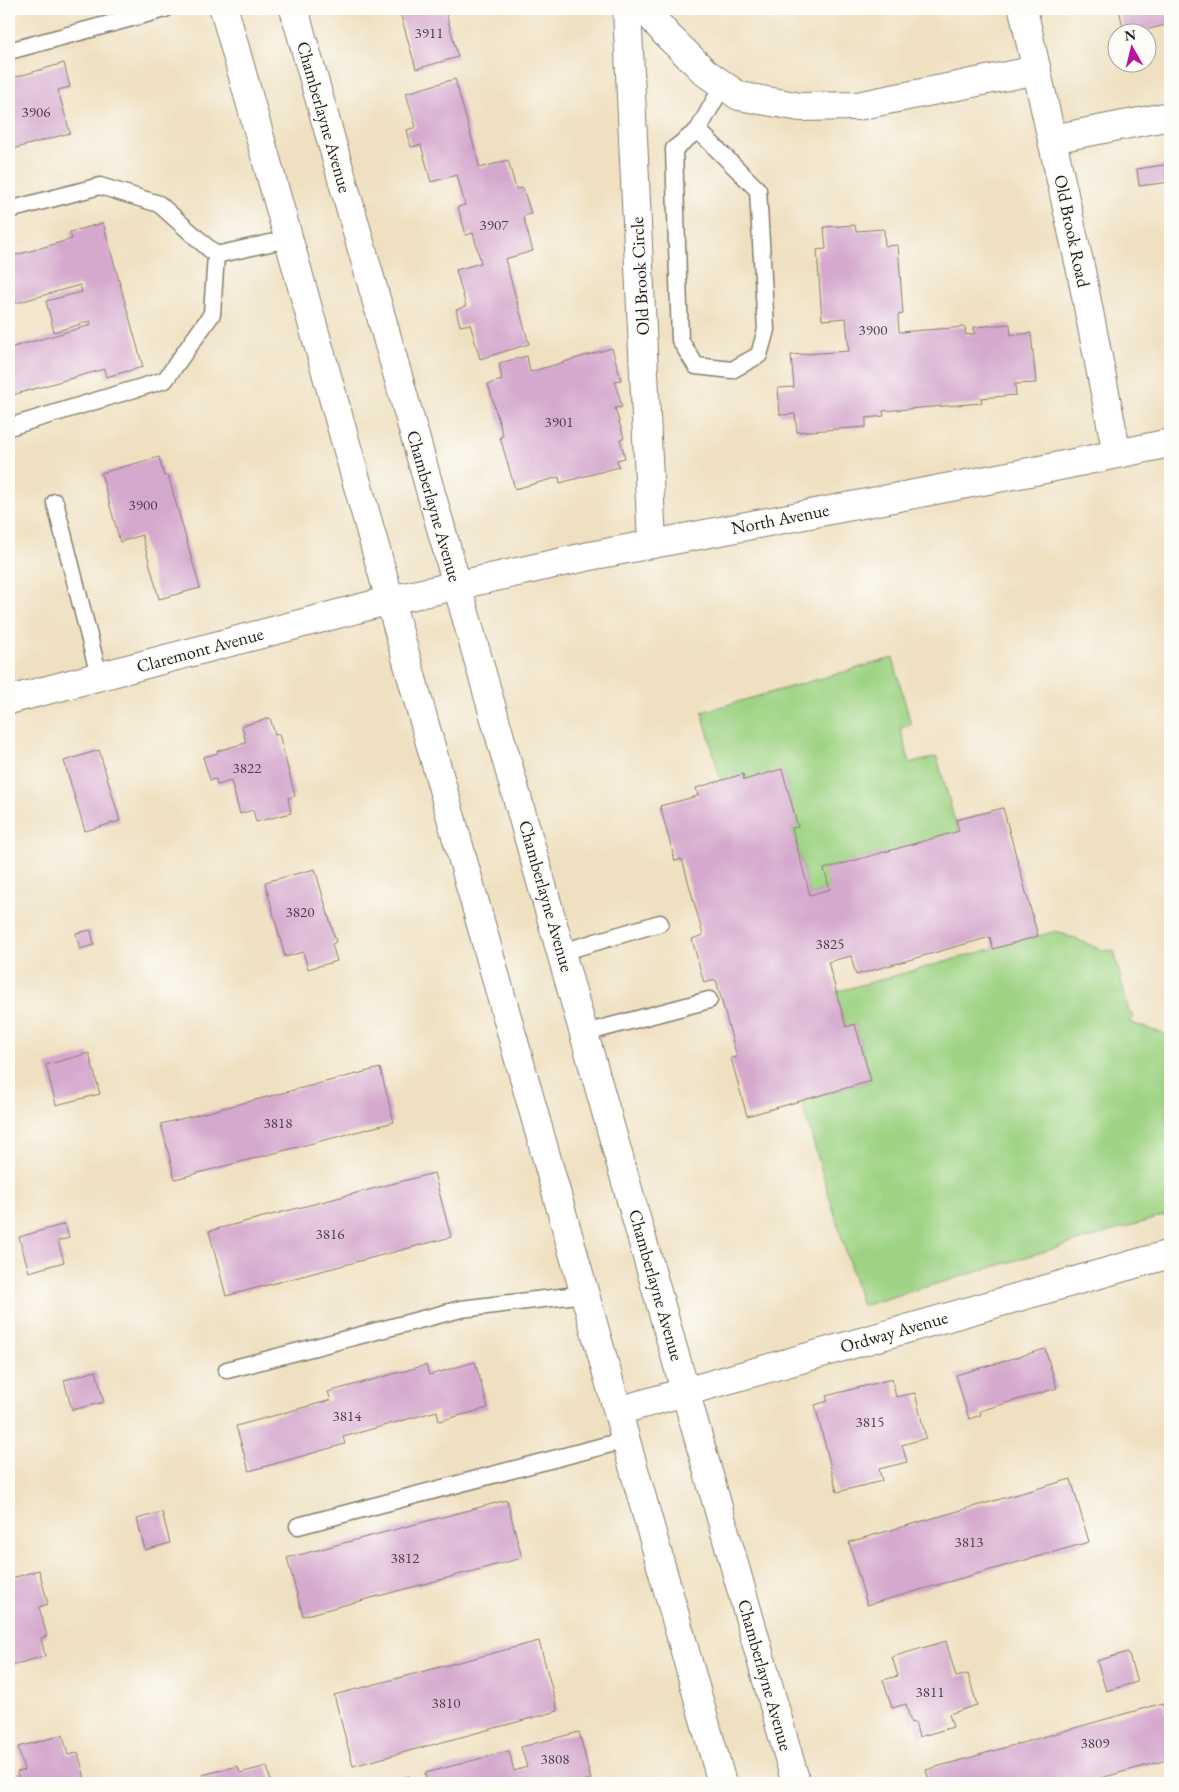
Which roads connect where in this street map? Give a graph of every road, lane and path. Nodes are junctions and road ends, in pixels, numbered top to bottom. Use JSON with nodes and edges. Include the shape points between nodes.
{"nodes":[{"id":1,"x":165,"y":9,"type":"edge"},
{"id":2,"x":224,"y":9,"type":"edge"},
{"id":3,"x":294,"y":9,"type":"edge"},
{"id":4,"x":627,"y":9,"type":"edge"},
{"id":5,"x":645,"y":9,"type":"edge"},
{"id":6,"x":1023,"y":9,"type":"edge"},
{"id":7,"x":9,"y":51,"type":"edge"},
{"id":8,"x":1037,"y":70,"type":"junction"},
{"id":9,"x":723,"y":85,"type":"junction"},
{"id":10,"x":1170,"y":116,"type":"edge"},
{"id":11,"x":698,"y":130,"type":"junction"},
{"id":12,"x":1052,"y":139,"type":"junction"},
{"id":13,"x":9,"y":210,"type":"edge"},
{"id":14,"x":288,"y":239,"type":"junction"},
{"id":15,"x":216,"y":255,"type":"junction"},
{"id":16,"x":9,"y":427,"type":"edge"},
{"id":17,"x":1170,"y":443,"type":"edge"},
{"id":18,"x":1117,"y":454,"type":"junction"},
{"id":19,"x":55,"y":502,"type":"dead end"},
{"id":20,"x":652,"y":544,"type":"junction"},
{"id":21,"x":457,"y":585,"type":"junction"},
{"id":22,"x":391,"y":600,"type":"junction"},
{"id":23,"x":99,"y":676,"type":"junction"},
{"id":24,"x":9,"y":700,"type":"edge"},
{"id":25,"x":660,"y":923,"type":"dead end"},
{"id":26,"x":562,"y":952,"type":"junction"},
{"id":27,"x":709,"y":1000,"type":"dead end"},
{"id":28,"x":585,"y":1033,"type":"junction"},
{"id":29,"x":1170,"y":1254,"type":"edge"},
{"id":30,"x":585,"y":1294,"type":"junction"},
{"id":31,"x":227,"y":1370,"type":"dead end"},
{"id":32,"x":686,"y":1392,"type":"junction"},
{"id":33,"x":618,"y":1411,"type":"junction"},
{"id":34,"x":626,"y":1440,"type":"junction"},
{"id":35,"x":298,"y":1526,"type":"dead end"},
{"id":36,"x":722,"y":1783,"type":"edge"},
{"id":37,"x":796,"y":1783,"type":"edge"}],
"edges":[{"from":1,"to":7,"type":"lane"},
{"from":2,"to":14,"type":"main road"},
{"from":3,"to":21,"type":"main road","name":"Chamberlayne Avenue"},
{"from":4,"to":20,"type":"main road","name":"Old Brook Circle"},
{"from":5,"to":9,"type":"main road","via":[[706,73]]},
{"from":6,"to":8,"type":"main road","name":"Old Brook Road"},
{"from":8,"to":9,"type":"main road","via":[[857,106],[800,107],[739,96]]},
{"from":8,"to":12,"type":"main road","name":"Old Brook Road"},
{"from":9,"to":11,"type":"lane"},
{"from":10,"to":12,"type":"main road"},
{"from":11,"to":11,"type":"lane","via":[[674,149],[680,340],[696,366],[732,370],[759,356],[766,330],[758,190]]},
{"from":12,"to":18,"type":"main road","name":"Old Brook Road"},
{"from":13,"to":15,"type":"lane","via":[[100,186],[159,204]]},
{"from":14,"to":15,"type":"lane"},
{"from":14,"to":22,"type":"main road"},
{"from":15,"to":16,"type":"lane","via":[[212,314],[165,380]]},
{"from":17,"to":18,"type":"main road","name":"North Avenue"},
{"from":18,"to":20,"type":"main road","name":"North Avenue"},
{"from":19,"to":23,"type":"lane"},
{"from":20,"to":21,"type":"main road","name":"North Avenue"},
{"from":21,"to":22,"type":"main road","name":"North Avenue"},
{"from":21,"to":26,"type":"main road","name":"Chamberlayne Avenue"},
{"from":22,"to":23,"type":"main road","name":"Claremont Avenue"},
{"from":22,"to":30,"type":"main road"},
{"from":23,"to":24,"type":"main road","name":"Claremont Avenue"},
{"from":25,"to":26,"type":"lane"},
{"from":26,"to":28,"type":"main road","name":"Chamberlayne Avenue"},
{"from":27,"to":28,"type":"lane"},
{"from":28,"to":32,"type":"main road","name":"Chamberlayne Avenue"},
{"from":29,"to":32,"type":"main road","name":"Ordway Avenue"},
{"from":30,"to":31,"type":"lane","via":[[461,1309]]},
{"from":30,"to":33,"type":"main road"},
{"from":32,"to":33,"type":"main road","name":"Ordway Avenue"},
{"from":32,"to":37,"type":"main road","name":"Chamberlayne Avenue"},
{"from":33,"to":34,"type":"main road"},
{"from":34,"to":35,"type":"lane"},
{"from":34,"to":36,"type":"main road"}]}
